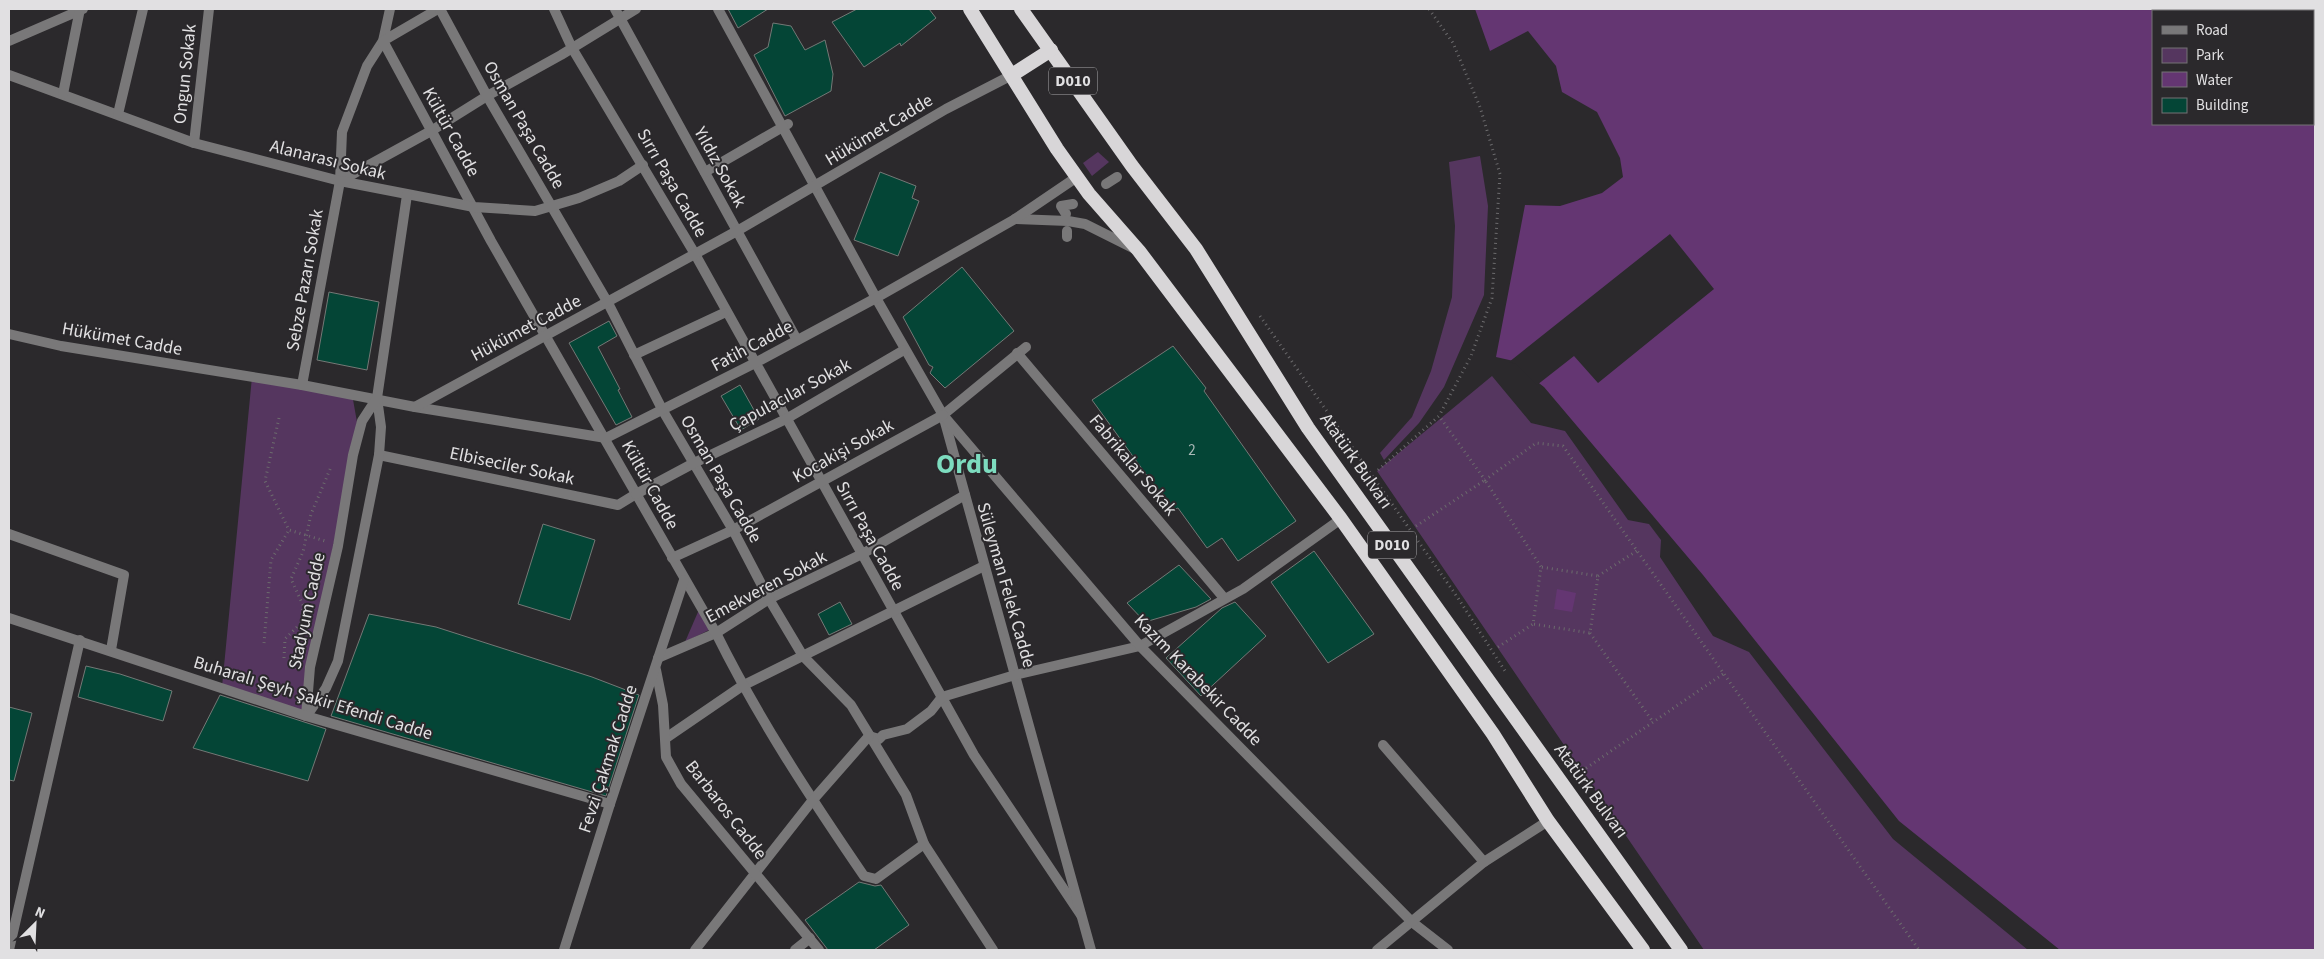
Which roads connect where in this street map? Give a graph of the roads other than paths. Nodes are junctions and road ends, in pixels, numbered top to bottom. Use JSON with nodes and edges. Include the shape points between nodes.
{"nodes":[{"id":1,"x":81,"y":9,"type":"edge"},
{"id":2,"x":143,"y":9,"type":"edge"},
{"id":3,"x":209,"y":9,"type":"edge"},
{"id":4,"x":390,"y":9,"type":"edge"},
{"id":5,"x":439,"y":9,"type":"edge"},
{"id":6,"x":554,"y":9,"type":"edge"},
{"id":7,"x":636,"y":9,"type":"edge"},
{"id":8,"x":718,"y":9,"type":"edge"},
{"id":9,"x":970,"y":9,"type":"edge"},
{"id":10,"x":1021,"y":9,"type":"edge"},
{"id":11,"x":618,"y":13,"type":"edge"},
{"id":12,"x":9,"y":41,"type":"edge"},
{"id":13,"x":383,"y":41,"type":"junction"},
{"id":14,"x":572,"y":48,"type":"junction"},
{"id":15,"x":1051,"y":50,"type":"junction"},
{"id":16,"x":9,"y":75,"type":"edge"},
{"id":17,"x":1012,"y":75,"type":"junction"},
{"id":18,"x":63,"y":94,"type":"junction"},
{"id":19,"x":487,"y":96,"type":"junction"},
{"id":20,"x":118,"y":114,"type":"junction"},
{"id":21,"x":786,"y":125,"type":"junction"},
{"id":22,"x":431,"y":131,"type":"junction"},
{"id":23,"x":194,"y":143,"type":"junction"},
{"id":24,"x":643,"y":165,"type":"junction"},
{"id":25,"x":705,"y":172,"type":"junction"},
{"id":26,"x":1077,"y":177,"type":"junction"},
{"id":27,"x":1116,"y":177,"type":"dead end"},
{"id":28,"x":340,"y":181,"type":"junction"},
{"id":29,"x":1106,"y":184,"type":"dead end"},
{"id":30,"x":815,"y":187,"type":"junction"},
{"id":31,"x":407,"y":195,"type":"junction"},
{"id":32,"x":1073,"y":204,"type":"dead end"},
{"id":33,"x":551,"y":206,"type":"junction"},
{"id":34,"x":474,"y":207,"type":"junction"},
{"id":35,"x":1066,"y":214,"type":"dead end"},
{"id":36,"x":1015,"y":219,"type":"junction"},
{"id":37,"x":737,"y":232,"type":"junction"},
{"id":38,"x":1139,"y":251,"type":"junction"},
{"id":39,"x":695,"y":254,"type":"junction"},
{"id":40,"x":876,"y":298,"type":"junction"},
{"id":41,"x":608,"y":303,"type":"junction"},
{"id":42,"x":726,"y":312,"type":"junction"},
{"id":43,"x":9,"y":334,"type":"edge"},
{"id":44,"x":546,"y":336,"type":"junction"},
{"id":45,"x":797,"y":340,"type":"junction"},
{"id":46,"x":1026,"y":347,"type":"dead end"},
{"id":47,"x":904,"y":350,"type":"junction"},
{"id":48,"x":1017,"y":353,"type":"junction"},
{"id":49,"x":634,"y":355,"type":"junction"},
{"id":50,"x":755,"y":363,"type":"junction"},
{"id":51,"x":302,"y":384,"type":"junction"},
{"id":52,"x":377,"y":398,"type":"junction"},
{"id":53,"x":415,"y":407,"type":"junction"},
{"id":54,"x":663,"y":411,"type":"junction"},
{"id":55,"x":942,"y":415,"type":"junction"},
{"id":56,"x":786,"y":419,"type":"junction"},
{"id":57,"x":606,"y":438,"type":"junction"},
{"id":58,"x":379,"y":455,"type":"junction"},
{"id":59,"x":694,"y":463,"type":"junction"},
{"id":60,"x":821,"y":482,"type":"junction"},
{"id":61,"x":636,"y":494,"type":"junction"},
{"id":62,"x":965,"y":495,"type":"junction"},
{"id":63,"x":1341,"y":519,"type":"junction"},
{"id":64,"x":733,"y":530,"type":"junction"},
{"id":65,"x":9,"y":534,"type":"edge"},
{"id":66,"x":862,"y":554,"type":"junction"},
{"id":67,"x":672,"y":558,"type":"junction"},
{"id":68,"x":984,"y":566,"type":"junction"},
{"id":69,"x":684,"y":580,"type":"junction"},
{"id":70,"x":1224,"y":598,"type":"junction"},
{"id":71,"x":769,"y":599,"type":"junction"},
{"id":72,"x":894,"y":612,"type":"junction"},
{"id":73,"x":9,"y":618,"type":"edge"},
{"id":74,"x":716,"y":633,"type":"junction"},
{"id":75,"x":80,"y":640,"type":"junction"},
{"id":76,"x":1140,"y":646,"type":"junction"},
{"id":77,"x":111,"y":650,"type":"junction"},
{"id":78,"x":803,"y":656,"type":"junction"},
{"id":79,"x":658,"y":658,"type":"junction"},
{"id":80,"x":656,"y":669,"type":"junction"},
{"id":81,"x":1014,"y":674,"type":"junction"},
{"id":82,"x":742,"y":686,"type":"junction"},
{"id":83,"x":942,"y":697,"type":"junction"},
{"id":84,"x":306,"y":716,"type":"junction"},
{"id":85,"x":869,"y":736,"type":"junction"},
{"id":86,"x":666,"y":738,"type":"junction"},
{"id":87,"x":1383,"y":746,"type":"dead end"},
{"id":88,"x":812,"y":801,"type":"junction"},
{"id":89,"x":610,"y":804,"type":"junction"},
{"id":90,"x":1548,"y":821,"type":"junction"},
{"id":91,"x":924,"y":844,"type":"junction"},
{"id":92,"x":1484,"y":862,"type":"junction"},
{"id":93,"x":755,"y":872,"type":"junction"},
{"id":94,"x":1081,"y":916,"type":"junction"},
{"id":95,"x":1412,"y":922,"type":"junction"},
{"id":96,"x":810,"y":938,"type":"junction"},
{"id":97,"x":9,"y":950,"type":"edge"},
{"id":98,"x":564,"y":950,"type":"edge"},
{"id":99,"x":695,"y":950,"type":"edge"},
{"id":100,"x":796,"y":950,"type":"edge"},
{"id":101,"x":819,"y":950,"type":"edge"},
{"id":102,"x":993,"y":950,"type":"edge"},
{"id":103,"x":1091,"y":950,"type":"edge"},
{"id":104,"x":1378,"y":950,"type":"edge"},
{"id":105,"x":1448,"y":950,"type":"edge"},
{"id":106,"x":1643,"y":950,"type":"edge"},
{"id":107,"x":1682,"y":950,"type":"edge"}],
"edges":[{"from":1,"to":12,"type":"street"},
{"from":1,"to":18,"type":"street"},
{"from":2,"to":20,"type":"street"},
{"from":3,"to":23,"type":"street","name":"Ongun Sokak"},
{"from":4,"to":13,"type":"street"},
{"from":5,"to":13,"type":"street"},
{"from":5,"to":19,"type":"street","name":"Osman Paşa Cadde"},
{"from":6,"to":14,"type":"street","name":"Sırrı Paşa Cadde"},
{"from":7,"to":11,"type":"street"},
{"from":8,"to":21,"type":"street","name":"Süleyman Felek Cadde"},
{"from":9,"to":17,"type":"highway"},
{"from":10,"to":15,"type":"highway","number":"D010"},
{"from":11,"to":14,"type":"street"},
{"from":11,"to":25,"type":"street","name":"Yıldız Sokak"},
{"from":13,"to":22,"type":"street","name":"Kültür Cadde"},
{"from":13,"to":28,"type":"street","name":"Sebze Pazarı Sokak","via":[[367,66],[342,132]]},
{"from":14,"to":19,"type":"street"},
{"from":14,"to":24,"type":"street","name":"Sırrı Paşa Cadde"},
{"from":15,"to":17,"type":"highway"},
{"from":15,"to":107,"type":"highway","name":"Atatürk Bulvarı","number":"D010","via":[[1196,249],[1308,428]]},
{"from":16,"to":18,"type":"street","name":"Alanarası Sokak"},
{"from":17,"to":26,"type":"highway"},
{"from":17,"to":30,"type":"street","name":"Hükümet Cadde","via":[[946,109]]},
{"from":18,"to":20,"type":"street","name":"Alanarası Sokak"},
{"from":19,"to":22,"type":"street"},
{"from":19,"to":33,"type":"street","name":"Osman Paşa Cadde"},
{"from":20,"to":23,"type":"street","name":"Alanarası Sokak"},
{"from":21,"to":25,"type":"street"},
{"from":21,"to":30,"type":"street","name":"Süleyman Felek Cadde"},
{"from":22,"to":28,"type":"street"},
{"from":22,"to":34,"type":"street","name":"Kültür Cadde"},
{"from":23,"to":28,"type":"street","name":"Alanarası Sokak"},
{"from":24,"to":33,"type":"street","name":"Alanarası Sokak","via":[[619,181]]},
{"from":24,"to":39,"type":"street","name":"Sırrı Paşa Cadde"},
{"from":25,"to":37,"type":"street","name":"Yıldız Sokak"},
{"from":26,"to":36,"type":"street","name":"Fatih Cadde"},
{"from":26,"to":38,"type":"highway","number":"D010"},
{"from":27,"to":29,"type":"street"},
{"from":28,"to":31,"type":"street","name":"Alanarası Sokak"},
{"from":28,"to":51,"type":"street","name":"Sebze Pazarı Sokak"},
{"from":30,"to":37,"type":"street","name":"Hükümet Cadde"},
{"from":30,"to":40,"type":"street","name":"Süleyman Felek Cadde"},
{"from":31,"to":34,"type":"street","name":"Alanarası Sokak"},
{"from":31,"to":52,"type":"street","name":"Stadyum Cadde"},
{"from":32,"to":35,"type":"street","via":[[1061,206]]},
{"from":33,"to":34,"type":"street","name":"Alanarası Sokak","via":[[535,210]]},
{"from":33,"to":41,"type":"street","name":"Osman Paşa Cadde"},
{"from":34,"to":44,"type":"street","name":"Kültür Cadde"},
{"from":36,"to":38,"type":"street","via":[[1086,224]]},
{"from":36,"to":40,"type":"street","name":"Fatih Cadde"},
{"from":37,"to":39,"type":"street","name":"Hükümet Cadde"},
{"from":37,"to":45,"type":"street","name":"Yıldız Sokak"},
{"from":38,"to":63,"type":"highway","number":"D010"},
{"from":39,"to":41,"type":"street","name":"Hükümet Cadde"},
{"from":39,"to":42,"type":"street","name":"Sırrı Paşa Cadde"},
{"from":40,"to":45,"type":"street","name":"Fatih Cadde"},
{"from":40,"to":47,"type":"street","name":"Süleyman Felek Cadde"},
{"from":41,"to":44,"type":"street","name":"Hükümet Cadde"},
{"from":41,"to":49,"type":"street","name":"Osman Paşa Cadde"},
{"from":42,"to":49,"type":"street"},
{"from":42,"to":50,"type":"street","name":"Sırrı Paşa Cadde"},
{"from":43,"to":51,"type":"street","name":"Hükümet Cadde","via":[[61,346]]},
{"from":44,"to":53,"type":"street","name":"Hükümet Cadde"},
{"from":44,"to":57,"type":"street","name":"Kültür Cadde"},
{"from":45,"to":50,"type":"street","name":"Fatih Cadde"},
{"from":46,"to":48,"type":"street","name":"Kocakişi Sokak"},
{"from":47,"to":55,"type":"street","name":"Süleyman Felek Cadde"},
{"from":47,"to":56,"type":"street","name":"Çapulacılar Sokak"},
{"from":48,"to":55,"type":"street","name":"Kocakişi Sokak"},
{"from":48,"to":70,"type":"street","name":"Fabrikalar Sokak"},
{"from":49,"to":54,"type":"street","name":"Osman Paşa Cadde"},
{"from":50,"to":54,"type":"street","name":"Fatih Cadde"},
{"from":50,"to":56,"type":"street","name":"Sırrı Paşa Cadde"},
{"from":51,"to":52,"type":"street","name":"Hükümet Cadde"},
{"from":52,"to":53,"type":"street","name":"Hükümet Cadde"},
{"from":52,"to":58,"type":"street","name":"Stadyum Cadde","via":[[381,427]]},
{"from":52,"to":84,"type":"street","name":"Stadyum Cadde","via":[[362,421],[353,455],[338,546],[310,667]]},
{"from":53,"to":57,"type":"street"},
{"from":54,"to":57,"type":"street","name":"Fatih Cadde"},
{"from":54,"to":59,"type":"street","name":"Osman Paşa Cadde"},
{"from":55,"to":60,"type":"street","name":"Kocakişi Sokak"},
{"from":55,"to":62,"type":"street","name":"Süleyman Felek Cadde"},
{"from":55,"to":76,"type":"street","name":"Kazım Karabekir Cadde"},
{"from":56,"to":59,"type":"street","name":"Çapulacılar Sokak"},
{"from":56,"to":60,"type":"street","name":"Sırrı Paşa Cadde"},
{"from":57,"to":61,"type":"street","name":"Kültür Cadde"},
{"from":58,"to":61,"type":"street","name":"Elbiseciler Sokak","via":[[618,505]]},
{"from":58,"to":84,"type":"street","name":"Stadyum Cadde","via":[[338,661],[326,688]]},
{"from":59,"to":61,"type":"street","name":"Çapulacılar Sokak"},
{"from":59,"to":64,"type":"street","name":"Osman Paşa Cadde"},
{"from":60,"to":64,"type":"street","name":"Kocakişi Sokak"},
{"from":60,"to":66,"type":"street","name":"Sırrı Paşa Cadde"},
{"from":61,"to":67,"type":"street","name":"Kültür Cadde"},
{"from":62,"to":66,"type":"street","name":"Emekveren Sokak"},
{"from":62,"to":68,"type":"street","name":"Süleyman Felek Cadde"},
{"from":63,"to":70,"type":"street","via":[[1243,589]]},
{"from":63,"to":90,"type":"highway","number":"D010","via":[[1493,734]]},
{"from":64,"to":67,"type":"street","name":"Kocakişi Sokak"},
{"from":64,"to":71,"type":"street","name":"Osman Paşa Cadde"},
{"from":65,"to":77,"type":"street","via":[[124,575]]},
{"from":66,"to":71,"type":"street","name":"Emekveren Sokak"},
{"from":66,"to":72,"type":"street","name":"Sırrı Paşa Cadde"},
{"from":67,"to":69,"type":"street","name":"Kültür Cadde"},
{"from":68,"to":72,"type":"street"},
{"from":68,"to":81,"type":"street","name":"Süleyman Felek Cadde"},
{"from":69,"to":74,"type":"street","name":"Kültür Cadde"},
{"from":69,"to":79,"type":"street","name":"Fevzi Çakmak Cadde"},
{"from":70,"to":76,"type":"street"},
{"from":71,"to":74,"type":"street","name":"Emekveren Sokak"},
{"from":71,"to":78,"type":"street","name":"Osman Paşa Cadde"},
{"from":72,"to":78,"type":"street"},
{"from":72,"to":83,"type":"street","name":"Sırrı Paşa Cadde"},
{"from":73,"to":75,"type":"street","name":"Buharalı Şeyh Şakir Efendi Cadde"},
{"from":74,"to":79,"type":"street","name":"Emekveren Sokak"},
{"from":74,"to":82,"type":"street","name":"Kültür Cadde"},
{"from":75,"to":77,"type":"street","name":"Buharalı Şeyh Şakir Efendi Cadde"},
{"from":75,"to":97,"type":"street"},
{"from":76,"to":81,"type":"street"},
{"from":76,"to":95,"type":"street","name":"Kazım Karabekir Cadde"},
{"from":77,"to":84,"type":"street","name":"Buharalı Şeyh Şakir Efendi Cadde"},
{"from":78,"to":82,"type":"street"},
{"from":78,"to":85,"type":"street","name":"Osman Paşa Cadde","via":[[851,705]]},
{"from":79,"to":80,"type":"street","name":"Fevzi Çakmak Cadde"},
{"from":80,"to":86,"type":"street","name":"Barbaros Cadde"},
{"from":80,"to":89,"type":"street","name":"Fevzi Çakmak Cadde"},
{"from":81,"to":83,"type":"street"},
{"from":81,"to":94,"type":"street","name":"Süleyman Felek Cadde"},
{"from":82,"to":86,"type":"street"},
{"from":82,"to":88,"type":"street","name":"Kültür Cadde"},
{"from":83,"to":85,"type":"street","via":[[931,711],[907,729],[879,739]]},
{"from":83,"to":94,"type":"street","name":"Sırrı Paşa Cadde","via":[[974,755]]},
{"from":84,"to":89,"type":"street","name":"Buharalı Şeyh Şakir Efendi Cadde"},
{"from":85,"to":88,"type":"street"},
{"from":85,"to":91,"type":"street","name":"Osman Paşa Cadde","via":[[906,795]]},
{"from":86,"to":93,"type":"street","name":"Barbaros Cadde","via":[[666,757],[681,784]]},
{"from":87,"to":92,"type":"street"},
{"from":88,"to":91,"type":"street","name":"Kültür Cadde","via":[[864,876],[876,879]]},
{"from":88,"to":93,"type":"street"},
{"from":89,"to":98,"type":"street","name":"Fevzi Çakmak Cadde"},
{"from":90,"to":92,"type":"street"},
{"from":90,"to":106,"type":"highway","number":"D010"},
{"from":91,"to":102,"type":"street","name":"Osman Paşa Cadde"},
{"from":92,"to":95,"type":"street"},
{"from":93,"to":96,"type":"street","name":"Barbaros Cadde"},
{"from":93,"to":99,"type":"street"},
{"from":94,"to":103,"type":"street","name":"Süleyman Felek Cadde"},
{"from":95,"to":104,"type":"street"},
{"from":95,"to":105,"type":"street","name":"Kazım Karabekir Cadde"},
{"from":96,"to":100,"type":"street"},
{"from":96,"to":101,"type":"street","name":"Barbaros Cadde"}]}
